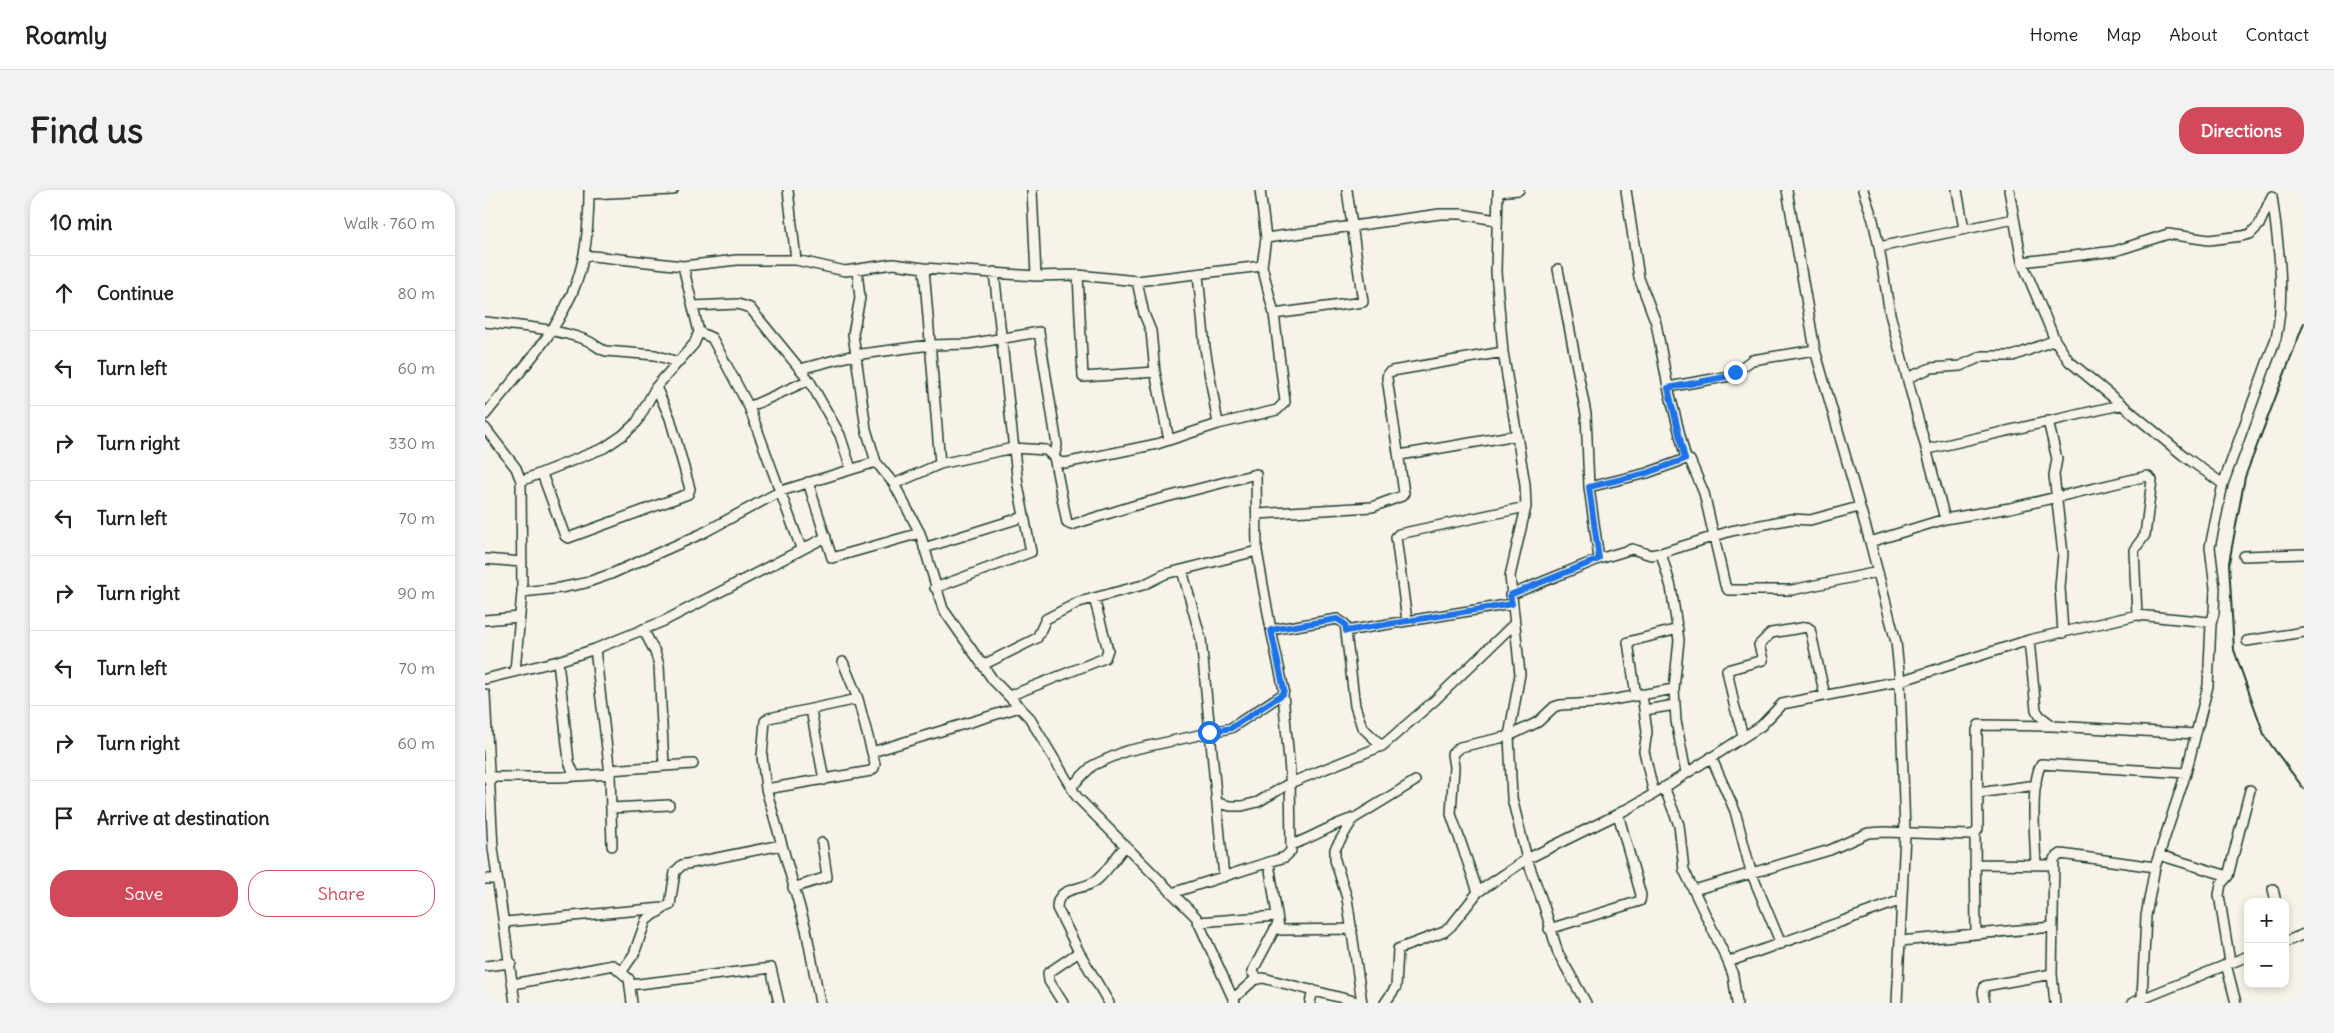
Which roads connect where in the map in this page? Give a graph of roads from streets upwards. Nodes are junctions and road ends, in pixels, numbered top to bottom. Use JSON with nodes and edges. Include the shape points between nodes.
{"nodes":[{"id":1,"x":673,"y":190,"type":"edge"},
{"id":2,"x":787,"y":190,"type":"edge"},
{"id":3,"x":1032,"y":190,"type":"edge"},
{"id":4,"x":1260,"y":190,"type":"edge"},
{"id":5,"x":1347,"y":190,"type":"edge"},
{"id":6,"x":1519,"y":190,"type":"edge"},
{"id":7,"x":1626,"y":190,"type":"edge"},
{"id":8,"x":1787,"y":190,"type":"edge"},
{"id":9,"x":1863,"y":190,"type":"edge"},
{"id":10,"x":1957,"y":190,"type":"edge"},
{"id":11,"x":2009,"y":190,"type":"edge"},
{"id":12,"x":1498,"y":191,"type":"edge"},
{"id":13,"x":589,"y":192,"type":"edge"},
{"id":14,"x":2272,"y":193,"type":"edge"},
{"id":15,"x":1496,"y":220,"type":"junction"},
{"id":16,"x":2014,"y":220,"type":"junction"},
{"id":17,"x":1351,"y":225,"type":"junction"},
{"id":18,"x":1965,"y":229,"type":"junction"},
{"id":19,"x":1266,"y":238,"type":"junction"},
{"id":20,"x":1879,"y":247,"type":"junction"},
{"id":21,"x":584,"y":255,"type":"junction"},
{"id":22,"x":796,"y":260,"type":"junction"},
{"id":23,"x":2022,"y":262,"type":"junction"},
{"id":24,"x":683,"y":266,"type":"junction"},
{"id":25,"x":1262,"y":266,"type":"junction"},
{"id":26,"x":924,"y":268,"type":"junction"},
{"id":27,"x":1558,"y":269,"type":"dead end"},
{"id":28,"x":857,"y":271,"type":"junction"},
{"id":29,"x":994,"y":272,"type":"junction"},
{"id":30,"x":1078,"y":274,"type":"junction"},
{"id":31,"x":1198,"y":274,"type":"junction"},
{"id":32,"x":1037,"y":276,"type":"junction"},
{"id":33,"x":1137,"y":281,"type":"junction"},
{"id":34,"x":693,"y":306,"type":"junction"},
{"id":35,"x":1274,"y":314,"type":"junction"},
{"id":36,"x":485,"y":322,"type":"edge"},
{"id":37,"x":552,"y":330,"type":"junction"},
{"id":38,"x":699,"y":332,"type":"junction"},
{"id":39,"x":1001,"y":338,"type":"junction"},
{"id":40,"x":2055,"y":340,"type":"junction"},
{"id":41,"x":930,"y":345,"type":"junction"},
{"id":42,"x":1815,"y":350,"type":"junction"},
{"id":43,"x":1503,"y":352,"type":"junction"},
{"id":44,"x":854,"y":354,"type":"junction"},
{"id":45,"x":678,"y":362,"type":"junction"},
{"id":46,"x":800,"y":369,"type":"junction"},
{"id":47,"x":1155,"y":372,"type":"junction"},
{"id":48,"x":1907,"y":378,"type":"junction"},
{"id":49,"x":809,"y":380,"type":"junction"},
{"id":50,"x":656,"y":387,"type":"junction"},
{"id":51,"x":1668,"y":388,"type":"junction"},
{"id":52,"x":2120,"y":405,"type":"junction"},
{"id":53,"x":749,"y":407,"type":"junction"},
{"id":54,"x":485,"y":415,"type":"edge"},
{"id":55,"x":2048,"y":421,"type":"junction"},
{"id":56,"x":1218,"y":424,"type":"junction"},
{"id":57,"x":485,"y":428,"type":"edge"},
{"id":58,"x":1517,"y":435,"type":"junction"},
{"id":59,"x":1169,"y":440,"type":"junction"},
{"id":60,"x":1057,"y":445,"type":"junction"},
{"id":61,"x":1013,"y":448,"type":"junction"},
{"id":62,"x":1928,"y":449,"type":"junction"},
{"id":63,"x":1045,"y":450,"type":"junction"},
{"id":64,"x":1400,"y":455,"type":"junction"},
{"id":65,"x":1054,"y":457,"type":"junction"},
{"id":66,"x":1685,"y":459,"type":"junction"},
{"id":67,"x":876,"y":462,"type":"junction"},
{"id":68,"x":940,"y":464,"type":"junction"},
{"id":69,"x":851,"y":469,"type":"junction"},
{"id":70,"x":542,"y":474,"type":"junction"},
{"id":71,"x":521,"y":481,"type":"junction"},
{"id":72,"x":808,"y":482,"type":"junction"},
{"id":73,"x":894,"y":484,"type":"junction"},
{"id":74,"x":2223,"y":484,"type":"junction"},
{"id":75,"x":1589,"y":487,"type":"junction"},
{"id":76,"x":781,"y":491,"type":"junction"},
{"id":77,"x":2057,"y":498,"type":"junction"},
{"id":78,"x":1526,"y":507,"type":"junction"},
{"id":79,"x":1859,"y":507,"type":"junction"},
{"id":80,"x":1258,"y":514,"type":"junction"},
{"id":81,"x":1023,"y":517,"type":"junction"},
{"id":82,"x":1945,"y":519,"type":"junction"},
{"id":83,"x":920,"y":533,"type":"junction"},
{"id":84,"x":826,"y":537,"type":"junction"},
{"id":85,"x":1715,"y":537,"type":"junction"},
{"id":86,"x":1870,"y":542,"type":"junction"},
{"id":87,"x":801,"y":548,"type":"junction"},
{"id":88,"x":925,"y":548,"type":"junction"},
{"id":89,"x":1257,"y":551,"type":"junction"},
{"id":90,"x":1661,"y":553,"type":"junction"},
{"id":91,"x":2304,"y":554,"type":"edge"},
{"id":92,"x":2244,"y":556,"type":"dead end"},
{"id":93,"x":485,"y":559,"type":"edge"},
{"id":94,"x":1599,"y":559,"type":"junction"},
{"id":95,"x":522,"y":562,"type":"junction"},
{"id":96,"x":1182,"y":570,"type":"junction"},
{"id":97,"x":1878,"y":572,"type":"junction"},
{"id":98,"x":935,"y":588,"type":"junction"},
{"id":99,"x":521,"y":592,"type":"junction"},
{"id":100,"x":1094,"y":598,"type":"junction"},
{"id":101,"x":1511,"y":599,"type":"junction"},
{"id":102,"x":2137,"y":615,"type":"junction"},
{"id":103,"x":519,"y":617,"type":"junction"},
{"id":104,"x":485,"y":620,"type":"edge"},
{"id":105,"x":1407,"y":621,"type":"junction"},
{"id":106,"x":1514,"y":624,"type":"junction"},
{"id":107,"x":2211,"y":624,"type":"junction"},
{"id":108,"x":643,"y":629,"type":"junction"},
{"id":109,"x":1678,"y":629,"type":"junction"},
{"id":110,"x":1271,"y":630,"type":"junction"},
{"id":111,"x":1346,"y":631,"type":"junction"},
{"id":112,"x":2304,"y":632,"type":"edge"},
{"id":113,"x":2063,"y":633,"type":"junction"},
{"id":114,"x":2029,"y":640,"type":"junction"},
{"id":115,"x":2247,"y":641,"type":"dead end"},
{"id":116,"x":595,"y":649,"type":"junction"},
{"id":117,"x":558,"y":661,"type":"junction"},
{"id":118,"x":843,"y":662,"type":"dead end"},
{"id":119,"x":983,"y":665,"type":"junction"},
{"id":120,"x":515,"y":672,"type":"junction"},
{"id":121,"x":485,"y":679,"type":"edge"},
{"id":122,"x":1901,"y":681,"type":"junction"},
{"id":123,"x":1674,"y":689,"type":"junction"},
{"id":124,"x":485,"y":694,"type":"edge"},
{"id":125,"x":1283,"y":694,"type":"junction"},
{"id":126,"x":1639,"y":695,"type":"junction"},
{"id":127,"x":1009,"y":696,"type":"junction"},
{"id":128,"x":1825,"y":696,"type":"junction"},
{"id":129,"x":859,"y":699,"type":"junction"},
{"id":130,"x":1675,"y":705,"type":"junction"},
{"id":131,"x":1020,"y":707,"type":"junction"},
{"id":132,"x":811,"y":710,"type":"junction"},
{"id":133,"x":1645,"y":710,"type":"junction"},
{"id":134,"x":2053,"y":726,"type":"junction"},
{"id":135,"x":1209,"y":732,"type":"junction"},
{"id":136,"x":2196,"y":734,"type":"junction"},
{"id":137,"x":1509,"y":736,"type":"junction"},
{"id":138,"x":1743,"y":736,"type":"junction"},
{"id":139,"x":1382,"y":746,"type":"junction"},
{"id":140,"x":872,"y":752,"type":"junction"},
{"id":141,"x":1711,"y":757,"type":"junction"},
{"id":142,"x":569,"y":762,"type":"junction"},
{"id":143,"x":693,"y":764,"type":"dead end"},
{"id":144,"x":664,"y":766,"type":"junction"},
{"id":145,"x":610,"y":772,"type":"junction"},
{"id":146,"x":1686,"y":773,"type":"junction"},
{"id":147,"x":2186,"y":773,"type":"junction"},
{"id":148,"x":575,"y":776,"type":"junction"},
{"id":149,"x":487,"y":777,"type":"edge"},
{"id":150,"x":560,"y":777,"type":"junction"},
{"id":151,"x":824,"y":780,"type":"junction"},
{"id":152,"x":1415,"y":780,"type":"dead end"},
{"id":153,"x":1290,"y":783,"type":"junction"},
{"id":154,"x":2036,"y":785,"type":"junction"},
{"id":155,"x":1071,"y":787,"type":"junction"},
{"id":156,"x":1665,"y":787,"type":"junction"},
{"id":157,"x":766,"y":789,"type":"junction"},
{"id":158,"x":2250,"y":790,"type":"dead end"},
{"id":159,"x":1978,"y":793,"type":"junction"},
{"id":160,"x":1653,"y":794,"type":"junction"},
{"id":161,"x":1218,"y":803,"type":"junction"},
{"id":162,"x":669,"y":805,"type":"dead end"},
{"id":163,"x":611,"y":808,"type":"junction"},
{"id":164,"x":1618,"y":814,"type":"junction"},
{"id":165,"x":1354,"y":818,"type":"junction"},
{"id":166,"x":1905,"y":833,"type":"junction"},
{"id":167,"x":1975,"y":834,"type":"junction"},
{"id":168,"x":821,"y":843,"type":"dead end"},
{"id":169,"x":781,"y":845,"type":"junction"},
{"id":170,"x":1291,"y":845,"type":"junction"},
{"id":171,"x":612,"y":846,"type":"dead end"},
{"id":172,"x":1125,"y":846,"type":"junction"},
{"id":173,"x":2159,"y":855,"type":"junction"},
{"id":174,"x":1527,"y":859,"type":"junction"},
{"id":175,"x":1269,"y":863,"type":"junction"},
{"id":176,"x":1975,"y":864,"type":"junction"},
{"id":177,"x":2036,"y":865,"type":"junction"},
{"id":178,"x":2054,"y":865,"type":"junction"},
{"id":179,"x":2155,"y":867,"type":"junction"},
{"id":180,"x":1751,"y":872,"type":"junction"},
{"id":181,"x":2228,"y":876,"type":"junction"},
{"id":182,"x":1224,"y":877,"type":"junction"},
{"id":183,"x":485,"y":879,"type":"edge"},
{"id":184,"x":496,"y":879,"type":"junction"},
{"id":185,"x":793,"y":888,"type":"junction"},
{"id":186,"x":2273,"y":889,"type":"dead end"},
{"id":187,"x":1694,"y":890,"type":"junction"},
{"id":188,"x":1478,"y":892,"type":"junction"},
{"id":189,"x":1172,"y":893,"type":"junction"},
{"id":190,"x":2275,"y":898,"type":"edge"},
{"id":191,"x":1902,"y":900,"type":"junction"},
{"id":192,"x":663,"y":908,"type":"junction"},
{"id":193,"x":1277,"y":921,"type":"junction"},
{"id":194,"x":505,"y":922,"type":"junction"},
{"id":195,"x":1199,"y":922,"type":"junction"},
{"id":196,"x":2052,"y":927,"type":"junction"},
{"id":197,"x":1549,"y":928,"type":"junction"},
{"id":198,"x":1352,"y":929,"type":"junction"},
{"id":199,"x":1976,"y":934,"type":"junction"},
{"id":200,"x":2304,"y":934,"type":"edge"},
{"id":201,"x":2289,"y":938,"type":"edge"},
{"id":202,"x":1900,"y":941,"type":"junction"},
{"id":203,"x":1781,"y":944,"type":"junction"},
{"id":204,"x":1079,"y":952,"type":"junction"},
{"id":205,"x":2244,"y":957,"type":"edge"},
{"id":206,"x":1729,"y":962,"type":"junction"},
{"id":207,"x":511,"y":963,"type":"junction"},
{"id":208,"x":2228,"y":963,"type":"junction"},
{"id":209,"x":485,"y":966,"type":"edge"},
{"id":210,"x":621,"y":971,"type":"junction"},
{"id":211,"x":2052,"y":974,"type":"junction"},
{"id":212,"x":1258,"y":978,"type":"junction"},
{"id":213,"x":513,"y":984,"type":"junction"},
{"id":214,"x":630,"y":985,"type":"junction"},
{"id":215,"x":1313,"y":990,"type":"junction"},
{"id":216,"x":2142,"y":998,"type":"junction"},
{"id":217,"x":1234,"y":1001,"type":"edge"},
{"id":218,"x":515,"y":1003,"type":"edge"},
{"id":219,"x":632,"y":1003,"type":"edge"},
{"id":220,"x":779,"y":1003,"type":"edge"},
{"id":221,"x":820,"y":1003,"type":"edge"},
{"id":222,"x":1063,"y":1003,"type":"edge"},
{"id":223,"x":1109,"y":1003,"type":"edge"},
{"id":224,"x":1310,"y":1003,"type":"edge"},
{"id":225,"x":1385,"y":1003,"type":"edge"},
{"id":226,"x":1586,"y":1003,"type":"edge"},
{"id":227,"x":1737,"y":1003,"type":"edge"},
{"id":228,"x":1897,"y":1003,"type":"edge"},
{"id":229,"x":1985,"y":1003,"type":"edge"},
{"id":230,"x":2055,"y":1003,"type":"edge"},
{"id":231,"x":2132,"y":1003,"type":"edge"},
{"id":232,"x":2236,"y":1003,"type":"edge"}],
"edges":[{"from":1,"to":13,"type":"street"},
{"from":2,"to":22,"type":"street"},
{"from":3,"to":32,"type":"street"},
{"from":4,"to":19,"type":"street"},
{"from":5,"to":17,"type":"street"},
{"from":6,"to":12,"type":"street"},
{"from":7,"to":51,"type":"street","via":[[1639,278],[1656,323]]},
{"from":8,"to":42,"type":"street"},
{"from":9,"to":20,"type":"street"},
{"from":10,"to":18,"type":"street"},
{"from":11,"to":16,"type":"street"},
{"from":12,"to":15,"type":"street"},
{"from":13,"to":21,"type":"street"},
{"from":14,"to":23,"type":"street","via":[[2259,224],[2250,234],[2209,240],[2169,234],[2127,248]]},
{"from":14,"to":74,"type":"street","via":[[2281,266],[2281,315],[2276,338]]},
{"from":15,"to":17,"type":"street","via":[[1445,214]]},
{"from":15,"to":43,"type":"street"},
{"from":16,"to":18,"type":"street"},
{"from":16,"to":23,"type":"street"},
{"from":17,"to":19,"type":"street"},
{"from":17,"to":35,"type":"street","via":[[1363,302]]},
{"from":18,"to":20,"type":"street"},
{"from":19,"to":25,"type":"street"},
{"from":20,"to":48,"type":"street","via":[[1890,314]]},
{"from":21,"to":24,"type":"street"},
{"from":21,"to":37,"type":"street","via":[[578,280]]},
{"from":22,"to":24,"type":"street","via":[[737,260]]},
{"from":22,"to":28,"type":"street","via":[[833,270]]},
{"from":23,"to":40,"type":"street"},
{"from":24,"to":34,"type":"street"},
{"from":25,"to":31,"type":"street"},
{"from":25,"to":35,"type":"street"},
{"from":26,"to":28,"type":"street","via":[[883,264]]},
{"from":26,"to":29,"type":"street"},
{"from":26,"to":41,"type":"street"},
{"from":27,"to":75,"type":"street","via":[[1583,395]]},
{"from":28,"to":44,"type":"street","via":[[860,298],[853,328]]},
{"from":29,"to":32,"type":"street"},
{"from":29,"to":39,"type":"street"},
{"from":30,"to":32,"type":"street"},
{"from":30,"to":33,"type":"street"},
{"from":30,"to":47,"type":"street","via":[[1083,377]]},
{"from":31,"to":33,"type":"street"},
{"from":31,"to":56,"type":"street","via":[[1205,348]]},
{"from":33,"to":47,"type":"street","via":[[1151,331]]},
{"from":34,"to":38,"type":"street"},
{"from":34,"to":46,"type":"street","via":[[744,304]]},
{"from":35,"to":56,"type":"street","via":[[1285,402],[1277,410]]},
{"from":36,"to":37,"type":"street"},
{"from":37,"to":45,"type":"street","via":[[586,340],[606,351],[655,355]]},
{"from":37,"to":54,"type":"street"},
{"from":38,"to":45,"type":"street","via":[[694,344]]},
{"from":38,"to":53,"type":"street","via":[[711,338]]},
{"from":39,"to":41,"type":"street","via":[[969,344]]},
{"from":39,"to":60,"type":"street","via":[[1040,334]]},
{"from":39,"to":61,"type":"street"},
{"from":40,"to":48,"type":"street","via":[[2013,356],[1988,354],[1960,366],[1931,368]]},
{"from":40,"to":52,"type":"street","via":[[2069,361]]},
{"from":41,"to":44,"type":"street"},
{"from":41,"to":68,"type":"street"},
{"from":42,"to":51,"type":"street","via":[[1751,360],[1730,376]]},
{"from":42,"to":79,"type":"street"},
{"from":43,"to":58,"type":"street"},
{"from":43,"to":64,"type":"street","via":[[1388,373]]},
{"from":44,"to":46,"type":"street"},
{"from":44,"to":67,"type":"street","via":[[866,429]]},
{"from":45,"to":50,"type":"street"},
{"from":46,"to":49,"type":"street"},
{"from":47,"to":59,"type":"street"},
{"from":48,"to":62,"type":"street"},
{"from":49,"to":53,"type":"street"},
{"from":49,"to":69,"type":"street","via":[[840,435]]},
{"from":50,"to":70,"type":"street","via":[[637,422],[623,435],[604,448]]},
{"from":50,"to":70,"type":"street","via":[[670,418],[690,489],[687,494],[567,538]]},
{"from":51,"to":66,"type":"street"},
{"from":52,"to":55,"type":"street"},
{"from":52,"to":74,"type":"street"},
{"from":53,"to":76,"type":"street"},
{"from":55,"to":62,"type":"street"},
{"from":55,"to":77,"type":"street","via":[[2057,459]]},
{"from":56,"to":59,"type":"street"},
{"from":57,"to":71,"type":"street","via":[[516,468]]},
{"from":58,"to":64,"type":"street"},
{"from":58,"to":78,"type":"street"},
{"from":59,"to":65,"type":"street","via":[[1065,463]]},
{"from":60,"to":63,"type":"street"},
{"from":60,"to":65,"type":"street"},
{"from":61,"to":63,"type":"street"},
{"from":61,"to":68,"type":"street"},
{"from":61,"to":81,"type":"street"},
{"from":62,"to":82,"type":"street"},
{"from":63,"to":65,"type":"street"},
{"from":64,"to":80,"type":"street","via":[[1402,496],[1372,507]]},
{"from":65,"to":80,"type":"street","via":[[1067,523],[1071,525],[1254,474],[1257,476]]},
{"from":66,"to":75,"type":"street","via":[[1647,473]]},
{"from":66,"to":85,"type":"street","via":[[1692,461]]},
{"from":67,"to":69,"type":"street"},
{"from":67,"to":73,"type":"street"},
{"from":68,"to":73,"type":"street"},
{"from":69,"to":72,"type":"street"},
{"from":70,"to":71,"type":"street"},
{"from":71,"to":95,"type":"street"},
{"from":72,"to":76,"type":"street"},
{"from":72,"to":84,"type":"street"},
{"from":73,"to":83,"type":"street"},
{"from":74,"to":107,"type":"street","via":[[2210,547],[2215,588],[2215,612]]},
{"from":75,"to":94,"type":"street"},
{"from":76,"to":87,"type":"street"},
{"from":76,"to":99,"type":"street","via":[[701,534],[611,574],[568,586]]},
{"from":77,"to":82,"type":"street"},
{"from":77,"to":102,"type":"street","via":[[2151,477],[2148,525],[2134,550]]},
{"from":77,"to":113,"type":"street","via":[[2063,554],[2060,587]]},
{"from":78,"to":101,"type":"street","via":[[1509,576]]},
{"from":78,"to":105,"type":"street","via":[[1399,534],[1395,542]]},
{"from":79,"to":85,"type":"street","via":[[1810,520],[1791,519]]},
{"from":79,"to":86,"type":"street"},
{"from":80,"to":89,"type":"street"},
{"from":81,"to":88,"type":"street"},
{"from":81,"to":98,"type":"street","via":[[1031,549],[1029,555]]},
{"from":82,"to":86,"type":"street"},
{"from":83,"to":84,"type":"street","via":[[835,558],[831,556]]},
{"from":83,"to":88,"type":"street"},
{"from":84,"to":87,"type":"street"},
{"from":85,"to":90,"type":"street"},
{"from":85,"to":97,"type":"street","via":[[1728,590],[1792,590]]},
{"from":86,"to":97,"type":"street"},
{"from":87,"to":108,"type":"street","via":[[734,586]]},
{"from":88,"to":98,"type":"street"},
{"from":89,"to":96,"type":"street"},
{"from":89,"to":110,"type":"street"},
{"from":90,"to":94,"type":"street","via":[[1651,555],[1631,549]]},
{"from":90,"to":109,"type":"street"},
{"from":91,"to":92,"type":"street"},
{"from":93,"to":95,"type":"street"},
{"from":94,"to":101,"type":"street"},
{"from":95,"to":99,"type":"street"},
{"from":96,"to":100,"type":"street"},
{"from":96,"to":135,"type":"street","via":[[1200,632]]},
{"from":97,"to":122,"type":"street","via":[[1896,642]]},
{"from":98,"to":119,"type":"street","via":[[943,609]]},
{"from":99,"to":103,"type":"street"},
{"from":100,"to":119,"type":"street","via":[[1051,615],[1037,638]]},
{"from":100,"to":127,"type":"street","via":[[1108,650],[1105,658]]},
{"from":101,"to":105,"type":"street"},
{"from":101,"to":106,"type":"street"},
{"from":102,"to":107,"type":"street"},
{"from":102,"to":113,"type":"street"},
{"from":103,"to":104,"type":"street"},
{"from":103,"to":120,"type":"street"},
{"from":105,"to":111,"type":"street"},
{"from":106,"to":137,"type":"street","via":[[1520,679]]},
{"from":106,"to":139,"type":"street"},
{"from":107,"to":136,"type":"street","via":[[2208,686]]},
{"from":108,"to":116,"type":"street"},
{"from":108,"to":144,"type":"street","via":[[659,665]]},
{"from":109,"to":123,"type":"street","via":[[1680,649]]},
{"from":109,"to":126,"type":"street","via":[[1628,642]]},
{"from":110,"to":111,"type":"street","via":[[1337,619],[1345,624]]},
{"from":110,"to":125,"type":"street"},
{"from":111,"to":139,"type":"street","via":[[1355,706],[1362,727]]},
{"from":112,"to":115,"type":"street"},
{"from":113,"to":114,"type":"street"},
{"from":114,"to":122,"type":"street"},
{"from":114,"to":134,"type":"street","via":[[2036,710]]},
{"from":116,"to":117,"type":"street"},
{"from":116,"to":145,"type":"street"},
{"from":117,"to":120,"type":"street"},
{"from":117,"to":142,"type":"street"},
{"from":118,"to":129,"type":"street"},
{"from":119,"to":127,"type":"street"},
{"from":120,"to":121,"type":"street"},
{"from":122,"to":128,"type":"street"},
{"from":122,"to":166,"type":"street"},
{"from":123,"to":126,"type":"street"},
{"from":123,"to":130,"type":"street"},
{"from":124,"to":149,"type":"street"},
{"from":125,"to":135,"type":"street","via":[[1231,728]]},
{"from":125,"to":153,"type":"street"},
{"from":126,"to":133,"type":"street"},
{"from":126,"to":137,"type":"street","via":[[1560,705],[1538,722]]},
{"from":127,"to":131,"type":"street"},
{"from":128,"to":138,"type":"street","via":[[1782,704],[1767,721]]},
{"from":128,"to":138,"type":"street","via":[[1810,629],[1771,633],[1759,644],[1763,660],[1727,670]]},
{"from":129,"to":132,"type":"street"},
{"from":129,"to":140,"type":"street"},
{"from":130,"to":133,"type":"street"},
{"from":130,"to":146,"type":"street"},
{"from":131,"to":140,"type":"street"},
{"from":131,"to":155,"type":"street","via":[[1036,727]]},
{"from":132,"to":151,"type":"street"},
{"from":132,"to":157,"type":"street","via":[[765,721],[762,756]]},
{"from":133,"to":160,"type":"street","via":[[1647,734],[1644,751]]},
{"from":134,"to":136,"type":"street"},
{"from":134,"to":159,"type":"street","via":[[1979,725]]},
{"from":135,"to":155,"type":"street","via":[[1125,752],[1092,766]]},
{"from":135,"to":161,"type":"street"},
{"from":136,"to":147,"type":"street"},
{"from":137,"to":174,"type":"street","via":[[1513,806]]},
{"from":137,"to":188,"type":"street","via":[[1460,747],[1452,754],[1451,814]]},
{"from":138,"to":141,"type":"street"},
{"from":139,"to":153,"type":"street"},
{"from":140,"to":151,"type":"street","via":[[875,768],[871,771]]},
{"from":141,"to":146,"type":"street"},
{"from":141,"to":180,"type":"street","via":[[1735,811]]},
{"from":142,"to":148,"type":"street"},
{"from":142,"to":150,"type":"street"},
{"from":143,"to":144,"type":"street"},
{"from":144,"to":145,"type":"street"},
{"from":145,"to":148,"type":"street"},
{"from":145,"to":163,"type":"street"},
{"from":146,"to":156,"type":"street"},
{"from":147,"to":154,"type":"street","via":[[2044,762],[2039,766]]},
{"from":147,"to":173,"type":"street"},
{"from":148,"to":150,"type":"street"},
{"from":149,"to":150,"type":"street"},
{"from":149,"to":184,"type":"street"},
{"from":151,"to":157,"type":"street"},
{"from":152,"to":165,"type":"street"},
{"from":153,"to":161,"type":"street","via":[[1258,802],[1242,806]]},
{"from":153,"to":170,"type":"street"},
{"from":154,"to":159,"type":"street"},
{"from":154,"to":177,"type":"street"},
{"from":155,"to":172,"type":"street","via":[[1083,804]]},
{"from":156,"to":160,"type":"street"},
{"from":156,"to":187,"type":"street","via":[[1679,825],[1684,870]]},
{"from":157,"to":169,"type":"street"},
{"from":158,"to":181,"type":"street"},
{"from":159,"to":167,"type":"street","via":[[1978,829]]},
{"from":160,"to":164,"type":"street"},
{"from":161,"to":182,"type":"street"},
{"from":162,"to":163,"type":"street"},
{"from":163,"to":171,"type":"street"},
{"from":164,"to":174,"type":"street"},
{"from":164,"to":197,"type":"street","via":[[1640,901]]},
{"from":165,"to":170,"type":"street"},
{"from":165,"to":198,"type":"street","via":[[1334,855]]},
{"from":166,"to":167,"type":"street"},
{"from":166,"to":180,"type":"street","via":[[1868,833],[1830,850]]},
{"from":166,"to":191,"type":"street"},
{"from":167,"to":176,"type":"street"},
{"from":168,"to":185,"type":"street","via":[[827,877]]},
{"from":169,"to":185,"type":"street"},
{"from":169,"to":192,"type":"street","via":[[682,865],[675,872],[670,905]]},
{"from":170,"to":175,"type":"street","via":[[1291,851],[1285,857]]},
{"from":172,"to":189,"type":"street"},
{"from":172,"to":204,"type":"street","via":[[1095,882],[1059,897],[1057,908]]},
{"from":173,"to":179,"type":"street"},
{"from":173,"to":181,"type":"street"},
{"from":174,"to":188,"type":"street"},
{"from":174,"to":197,"type":"street"},
{"from":175,"to":182,"type":"street"},
{"from":175,"to":193,"type":"street"},
{"from":176,"to":177,"type":"street"},
{"from":176,"to":199,"type":"street"},
{"from":177,"to":178,"type":"street"},
{"from":178,"to":179,"type":"street","via":[[2054,859],[2061,854]]},
{"from":178,"to":196,"type":"street"},
{"from":179,"to":216,"type":"street","via":[[2146,916]]},
{"from":180,"to":187,"type":"street"},
{"from":180,"to":203,"type":"street"},
{"from":181,"to":208,"type":"street","via":[[2221,884],[2219,895]]},
{"from":182,"to":189,"type":"street"},
{"from":183,"to":184,"type":"street"},
{"from":184,"to":194,"type":"street"},
{"from":185,"to":221,"type":"street"},
{"from":186,"to":190,"type":"street"},
{"from":187,"to":206,"type":"street"},
{"from":188,"to":225,"type":"street","via":[[1451,926],[1436,936],[1398,949],[1396,987]]},
{"from":189,"to":195,"type":"street"},
{"from":191,"to":202,"type":"street"},
{"from":191,"to":203,"type":"street"},
{"from":192,"to":194,"type":"street"},
{"from":192,"to":210,"type":"street","via":[[646,920],[634,954]]},
{"from":193,"to":195,"type":"street"},
{"from":193,"to":198,"type":"street","via":[[1281,930]]},
{"from":193,"to":212,"type":"street","via":[[1252,972]]},
{"from":194,"to":207,"type":"street"},
{"from":195,"to":217,"type":"street"},
{"from":196,"to":199,"type":"street"},
{"from":196,"to":211,"type":"street"},
{"from":197,"to":226,"type":"street","via":[[1558,953]]},
{"from":198,"to":215,"type":"street","via":[[1362,1003]]},
{"from":199,"to":202,"type":"street"},
{"from":200,"to":201,"type":"street"},
{"from":202,"to":228,"type":"street"},
{"from":203,"to":206,"type":"street"},
{"from":204,"to":222,"type":"street","via":[[1048,973],[1049,981]]},
{"from":204,"to":223,"type":"street"},
{"from":205,"to":208,"type":"street"},
{"from":206,"to":227,"type":"street"},
{"from":207,"to":209,"type":"street"},
{"from":207,"to":213,"type":"street"},
{"from":208,"to":216,"type":"street"},
{"from":208,"to":232,"type":"street"},
{"from":210,"to":213,"type":"street","via":[[613,965]]},
{"from":210,"to":214,"type":"street"},
{"from":211,"to":229,"type":"street","via":[[1985,986]]},
{"from":211,"to":230,"type":"street"},
{"from":212,"to":215,"type":"street"},
{"from":212,"to":217,"type":"street"},
{"from":213,"to":218,"type":"street"},
{"from":214,"to":219,"type":"street"},
{"from":214,"to":220,"type":"street","via":[[771,968]]},
{"from":215,"to":224,"type":"street"},
{"from":216,"to":231,"type":"street"}]}
